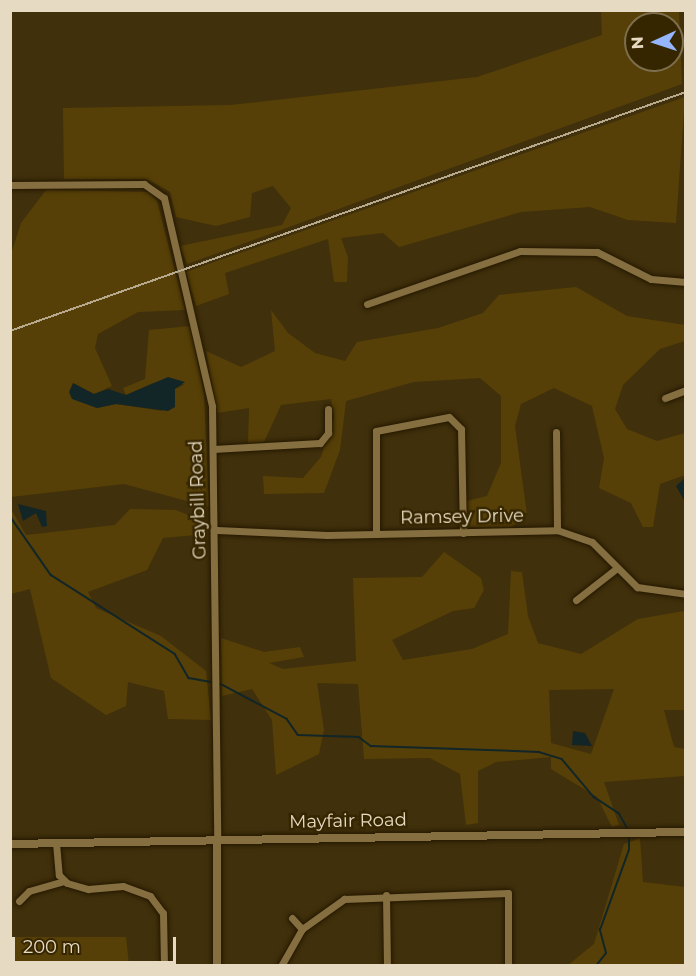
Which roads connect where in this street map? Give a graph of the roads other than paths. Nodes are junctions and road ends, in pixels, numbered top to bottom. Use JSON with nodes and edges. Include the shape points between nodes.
{"nodes":[{"id":1,"x":10,"y":185,"type":"edge"},
{"id":2,"x":686,"y":282,"type":"edge"},
{"id":3,"x":367,"y":304,"type":"dead end"},
{"id":4,"x":686,"y":390,"type":"edge"},
{"id":5,"x":665,"y":398,"type":"dead end"},
{"id":6,"x":328,"y":409,"type":"dead end"},
{"id":7,"x":556,"y":432,"type":"dead end"},
{"id":8,"x":213,"y":449,"type":"junction"},
{"id":9,"x":217,"y":530,"type":"junction"},
{"id":10,"x":557,"y":531,"type":"junction"},
{"id":11,"x":463,"y":533,"type":"junction"},
{"id":12,"x":376,"y":534,"type":"junction"},
{"id":13,"x":617,"y":568,"type":"junction"},
{"id":14,"x":686,"y":594,"type":"edge"},
{"id":15,"x":576,"y":600,"type":"dead end"},
{"id":16,"x":686,"y":832,"type":"edge"},
{"id":17,"x":217,"y":840,"type":"junction"},
{"id":18,"x":56,"y":843,"type":"junction"},
{"id":19,"x":10,"y":844,"type":"edge"},
{"id":20,"x":65,"y":881,"type":"junction"},
{"id":21,"x":386,"y":895,"type":"junction"},
{"id":22,"x":19,"y":901,"type":"dead end"},
{"id":23,"x":292,"y":918,"type":"dead end"},
{"id":24,"x":302,"y":929,"type":"junction"},
{"id":25,"x":164,"y":966,"type":"edge"},
{"id":26,"x":217,"y":966,"type":"edge"},
{"id":27,"x":281,"y":966,"type":"edge"},
{"id":28,"x":387,"y":966,"type":"edge"},
{"id":29,"x":508,"y":966,"type":"edge"}],
"edges":[{"from":1,"to":8,"type":"street","name":"Graybill Road","via":[[132,183],[160,193],[201,347]]},
{"from":2,"to":3,"type":"street","via":[[651,279],[597,252],[520,251]]},
{"from":4,"to":5,"type":"street"},
{"from":6,"to":8,"type":"street","via":[[328,433],[320,443]]},
{"from":7,"to":10,"type":"street"},
{"from":8,"to":9,"type":"street","name":"Graybill Road"},
{"from":9,"to":12,"type":"street","name":"Ramsey Drive"},
{"from":9,"to":17,"type":"street","name":"Graybill Road"},
{"from":10,"to":11,"type":"street","name":"Ramsey Drive"},
{"from":10,"to":13,"type":"street","name":"Ramsey Drive","via":[[592,542]]},
{"from":11,"to":12,"type":"street","name":"Ramsey Drive"},
{"from":11,"to":12,"type":"street","via":[[461,429],[453,418],[381,426],[374,440]]},
{"from":13,"to":14,"type":"street","name":"Ramsey Drive","via":[[648,591]]},
{"from":13,"to":15,"type":"street"},
{"from":16,"to":17,"type":"street","name":"Mayfair Road"},
{"from":17,"to":18,"type":"street","name":"Mayfair Road"},
{"from":17,"to":26,"type":"street","name":"Graybill Road"},
{"from":18,"to":19,"type":"street","name":"Mayfair Road"},
{"from":18,"to":20,"type":"street"},
{"from":20,"to":22,"type":"street","via":[[29,891]]},
{"from":20,"to":25,"type":"street","via":[[88,889],[123,885],[150,896],[163,913]]},
{"from":21,"to":24,"type":"street","via":[[344,899]]},
{"from":21,"to":28,"type":"street"},
{"from":21,"to":29,"type":"street","via":[[508,893]]},
{"from":23,"to":24,"type":"street"},
{"from":24,"to":27,"type":"street"}]}
